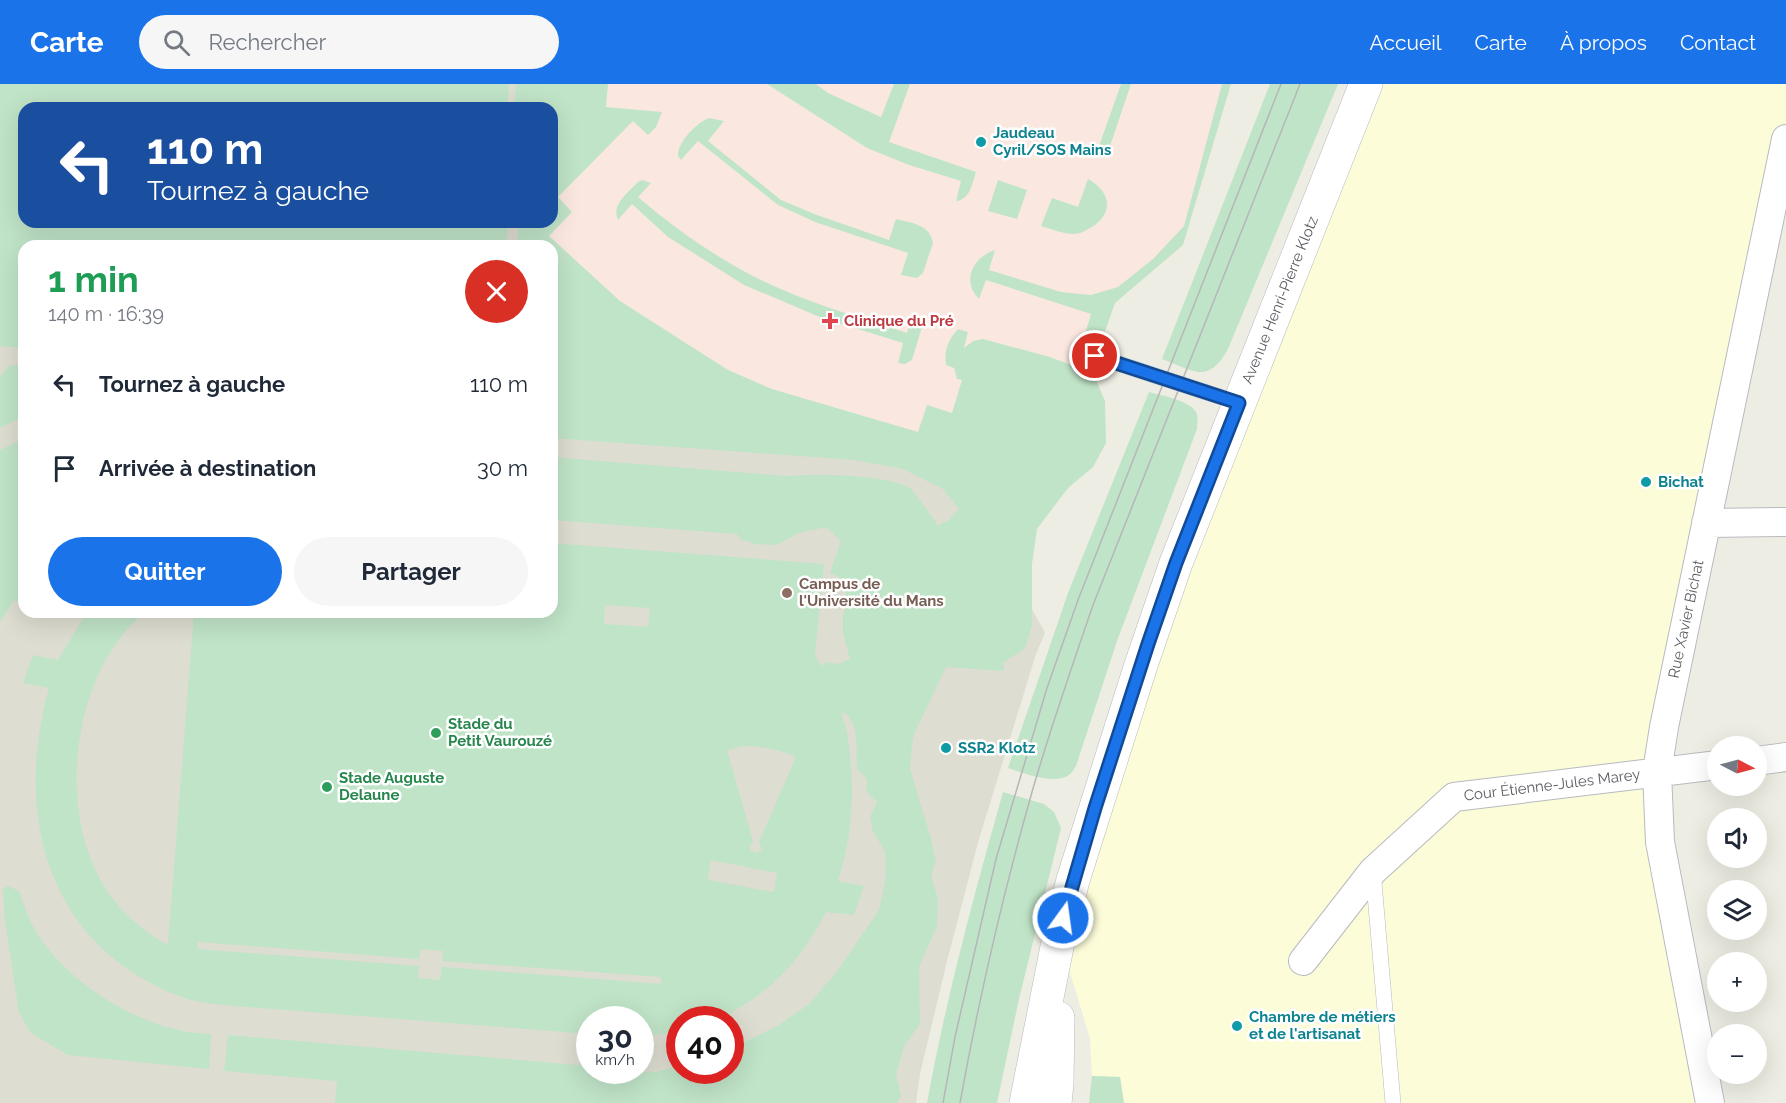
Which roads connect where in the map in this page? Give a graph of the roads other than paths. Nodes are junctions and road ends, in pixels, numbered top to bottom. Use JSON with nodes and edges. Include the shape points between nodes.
{"nodes":[{"id":1,"x":1366,"y":84,"type":"edge"},
{"id":2,"x":1786,"y":139,"type":"edge"},
{"id":3,"x":1095,"y":356,"type":"dead end"},
{"id":4,"x":1239,"y":403,"type":"junction"},
{"id":5,"x":1786,"y":522,"type":"edge"},
{"id":6,"x":1706,"y":523,"type":"junction"},
{"id":7,"x":1786,"y":757,"type":"edge"},
{"id":8,"x":1767,"y":759,"type":"edge"},
{"id":9,"x":1707,"y":766,"type":"edge"},
{"id":10,"x":1658,"y":772,"type":"junction"},
{"id":11,"x":1373,"y":871,"type":"junction"},
{"id":12,"x":1059,"y":937,"type":"junction"},
{"id":13,"x":1303,"y":961,"type":"dead end"},
{"id":14,"x":1026,"y":1103,"type":"edge"},
{"id":15,"x":1055,"y":1103,"type":"edge"},
{"id":16,"x":1393,"y":1103,"type":"edge"},
{"id":17,"x":1710,"y":1103,"type":"edge"}],
"edges":[{"from":1,"to":4,"type":"street","name":"Avenue Henri-Pierre Klotz"},
{"from":2,"to":6,"type":"street","name":"Rue Xavier Bichat"},
{"from":3,"to":4,"type":"lane"},
{"from":4,"to":12,"type":"street","name":"Avenue Henri-Pierre Klotz","via":[[1149,642],[1073,880]]},
{"from":5,"to":6,"type":"street"},
{"from":6,"to":10,"type":"street","name":"Rue Xavier Bichat"},
{"from":7,"to":8,"type":"street"},
{"from":9,"to":10,"type":"street","name":"Cour Étienne-Jules Marey"},
{"from":10,"to":11,"type":"street","name":"Cour Étienne-Jules Marey","via":[[1454,797]]},
{"from":10,"to":17,"type":"street","name":"Rue Xavier Bichat","via":[[1660,842]]},
{"from":11,"to":13,"type":"street","name":"Cour Étienne-Jules Marey"},
{"from":11,"to":16,"type":"lane"},
{"from":12,"to":14,"type":"street","name":"Avenue Henri-Pierre Klotz"},
{"from":12,"to":15,"type":"street"}]}
